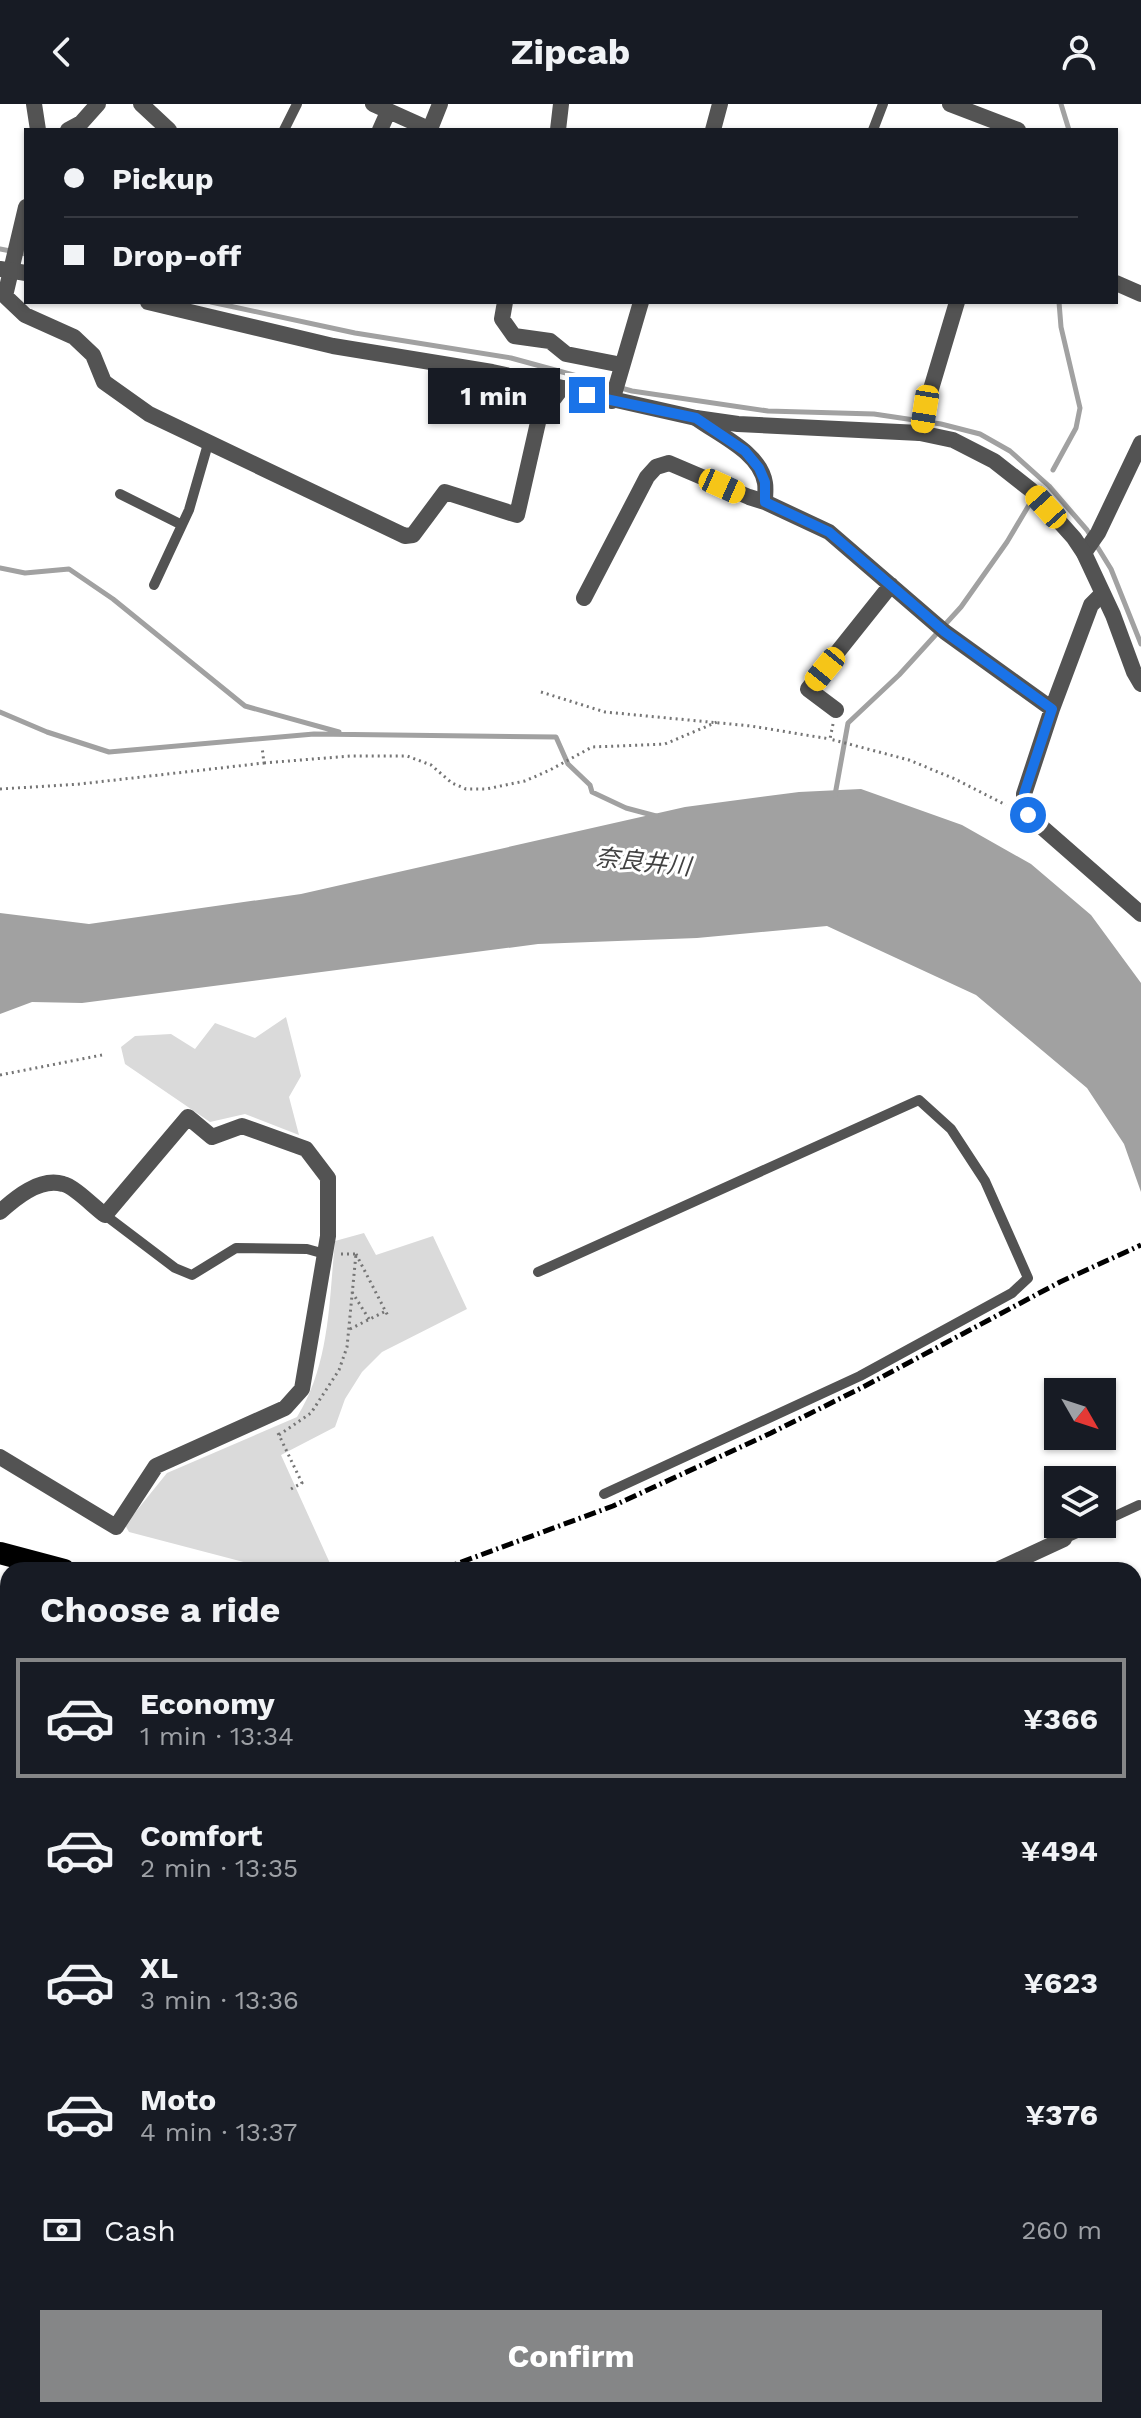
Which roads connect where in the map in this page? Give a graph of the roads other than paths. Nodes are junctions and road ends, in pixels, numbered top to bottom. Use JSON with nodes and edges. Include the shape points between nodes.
{"nodes":[{"id":1,"x":34,"y":104,"type":"edge"},
{"id":2,"x":98,"y":104,"type":"edge"},
{"id":3,"x":141,"y":104,"type":"edge"},
{"id":4,"x":297,"y":104,"type":"edge"},
{"id":5,"x":440,"y":104,"type":"edge"},
{"id":6,"x":561,"y":104,"type":"edge"},
{"id":7,"x":720,"y":104,"type":"edge"},
{"id":8,"x":883,"y":104,"type":"edge"},
{"id":9,"x":950,"y":104,"type":"edge"},
{"id":10,"x":380,"y":108,"type":"edge"},
{"id":11,"x":38,"y":128,"type":"edge"},
{"id":12,"x":72,"y":128,"type":"edge"},
{"id":13,"x":167,"y":128,"type":"edge"},
{"id":14,"x":285,"y":128,"type":"edge"},
{"id":15,"x":426,"y":128,"type":"edge"},
{"id":16,"x":432,"y":128,"type":"edge"},
{"id":17,"x":558,"y":128,"type":"edge"},
{"id":18,"x":714,"y":128,"type":"edge"},
{"id":19,"x":874,"y":128,"type":"edge"},
{"id":20,"x":1013,"y":128,"type":"edge"},
{"id":21,"x":24,"y":216,"type":"edge"},
{"id":22,"x":14,"y":264,"type":"edge"},
{"id":23,"x":1118,"y":284,"type":"edge"},
{"id":24,"x":1141,"y":294,"type":"edge"},
{"id":25,"x":2,"y":302,"type":"edge"},
{"id":26,"x":156,"y":304,"type":"edge"},
{"id":27,"x":505,"y":304,"type":"edge"},
{"id":28,"x":640,"y":304,"type":"edge"},
{"id":29,"x":956,"y":304,"type":"edge"},
{"id":30,"x":617,"y":383,"type":"junction"},
{"id":31,"x":562,"y":388,"type":"junction"},
{"id":32,"x":696,"y":418,"type":"junction"},
{"id":33,"x":922,"y":423,"type":"junction"},
{"id":34,"x":1141,"y":443,"type":"edge"},
{"id":35,"x":208,"y":444,"type":"junction"},
{"id":36,"x":120,"y":494,"type":"dead end"},
{"id":37,"x":765,"y":502,"type":"junction"},
{"id":38,"x":182,"y":525,"type":"junction"},
{"id":39,"x":1091,"y":543,"type":"junction"},
{"id":40,"x":154,"y":585,"type":"dead end"},
{"id":41,"x":891,"y":585,"type":"junction"},
{"id":42,"x":1102,"y":594,"type":"junction"},
{"id":43,"x":584,"y":598,"type":"dead end"},
{"id":44,"x":1141,"y":684,"type":"edge"},
{"id":45,"x":1052,"y":709,"type":"junction"},
{"id":46,"x":836,"y":710,"type":"dead end"},
{"id":47,"x":1141,"y":914,"type":"edge"},
{"id":48,"x":0,"y":1212,"type":"edge"},
{"id":49,"x":105,"y":1215,"type":"junction"},
{"id":50,"x":325,"y":1254,"type":"junction"},
{"id":51,"x":538,"y":1272,"type":"dead end"},
{"id":52,"x":0,"y":1457,"type":"edge"},
{"id":53,"x":604,"y":1494,"type":"dead end"},
{"id":54,"x":1139,"y":1505,"type":"edge"},
{"id":55,"x":1116,"y":1515,"type":"edge"},
{"id":56,"x":1064,"y":1539,"type":"edge"},
{"id":57,"x":0,"y":1553,"type":"edge"},
{"id":58,"x":34,"y":1562,"type":"edge"},
{"id":59,"x":1014,"y":1562,"type":"edge"}],
"edges":[{"from":1,"to":11,"type":"street"},
{"from":2,"to":12,"type":"street"},
{"from":3,"to":13,"type":"street"},
{"from":4,"to":14,"type":"lane"},
{"from":5,"to":16,"type":"street"},
{"from":6,"to":17,"type":"street"},
{"from":7,"to":18,"type":"street"},
{"from":8,"to":19,"type":"lane"},
{"from":9,"to":20,"type":"street"},
{"from":10,"to":15,"type":"street"},
{"from":21,"to":22,"type":"street"},
{"from":22,"to":25,"type":"street"},
{"from":23,"to":24,"type":"street"},
{"from":25,"to":35,"type":"street","via":[[74,337],[93,355],[104,382],[149,414]]},
{"from":26,"to":31,"type":"street","via":[[333,346]]},
{"from":27,"to":30,"type":"street","via":[[502,319],[514,336],[550,341]]},
{"from":28,"to":30,"type":"street"},
{"from":29,"to":33,"type":"street"},
{"from":30,"to":31,"type":"street"},
{"from":30,"to":32,"type":"street"},
{"from":31,"to":35,"type":"street","via":[[539,418],[517,515],[445,492],[413,535],[405,536]]},
{"from":32,"to":33,"type":"street","via":[[738,424]]},
{"from":32,"to":37,"type":"street","via":[[745,451],[759,468]]},
{"from":33,"to":39,"type":"street","via":[[994,461]]},
{"from":34,"to":39,"type":"street"},
{"from":35,"to":38,"type":"lane"},
{"from":36,"to":38,"type":"lane"},
{"from":37,"to":41,"type":"street","via":[[829,532]]},
{"from":37,"to":43,"type":"street","via":[[669,463],[656,467]]},
{"from":38,"to":40,"type":"lane"},
{"from":39,"to":42,"type":"street"},
{"from":41,"to":45,"type":"street"},
{"from":41,"to":46,"type":"street","via":[[808,689]]},
{"from":42,"to":44,"type":"street"},
{"from":42,"to":45,"type":"street","via":[[1091,605]]},
{"from":45,"to":47,"type":"street","via":[[1024,806]]},
{"from":48,"to":49,"type":"street","via":[[14,1198],[44,1184],[64,1183]]},
{"from":49,"to":50,"type":"lane","via":[[192,1275],[236,1248]]},
{"from":49,"to":50,"type":"street","via":[[188,1117],[212,1137],[242,1126],[306,1149],[328,1178]]},
{"from":50,"to":52,"type":"street","via":[[302,1389],[285,1408],[156,1466],[116,1527]]},
{"from":51,"to":53,"type":"lane","via":[[919,1100],[951,1129],[985,1181],[1028,1278],[1012,1293],[860,1376]]},
{"from":54,"to":55,"type":"lane"},
{"from":56,"to":59,"type":"street"},
{"from":57,"to":58,"type":"highway"}]}
